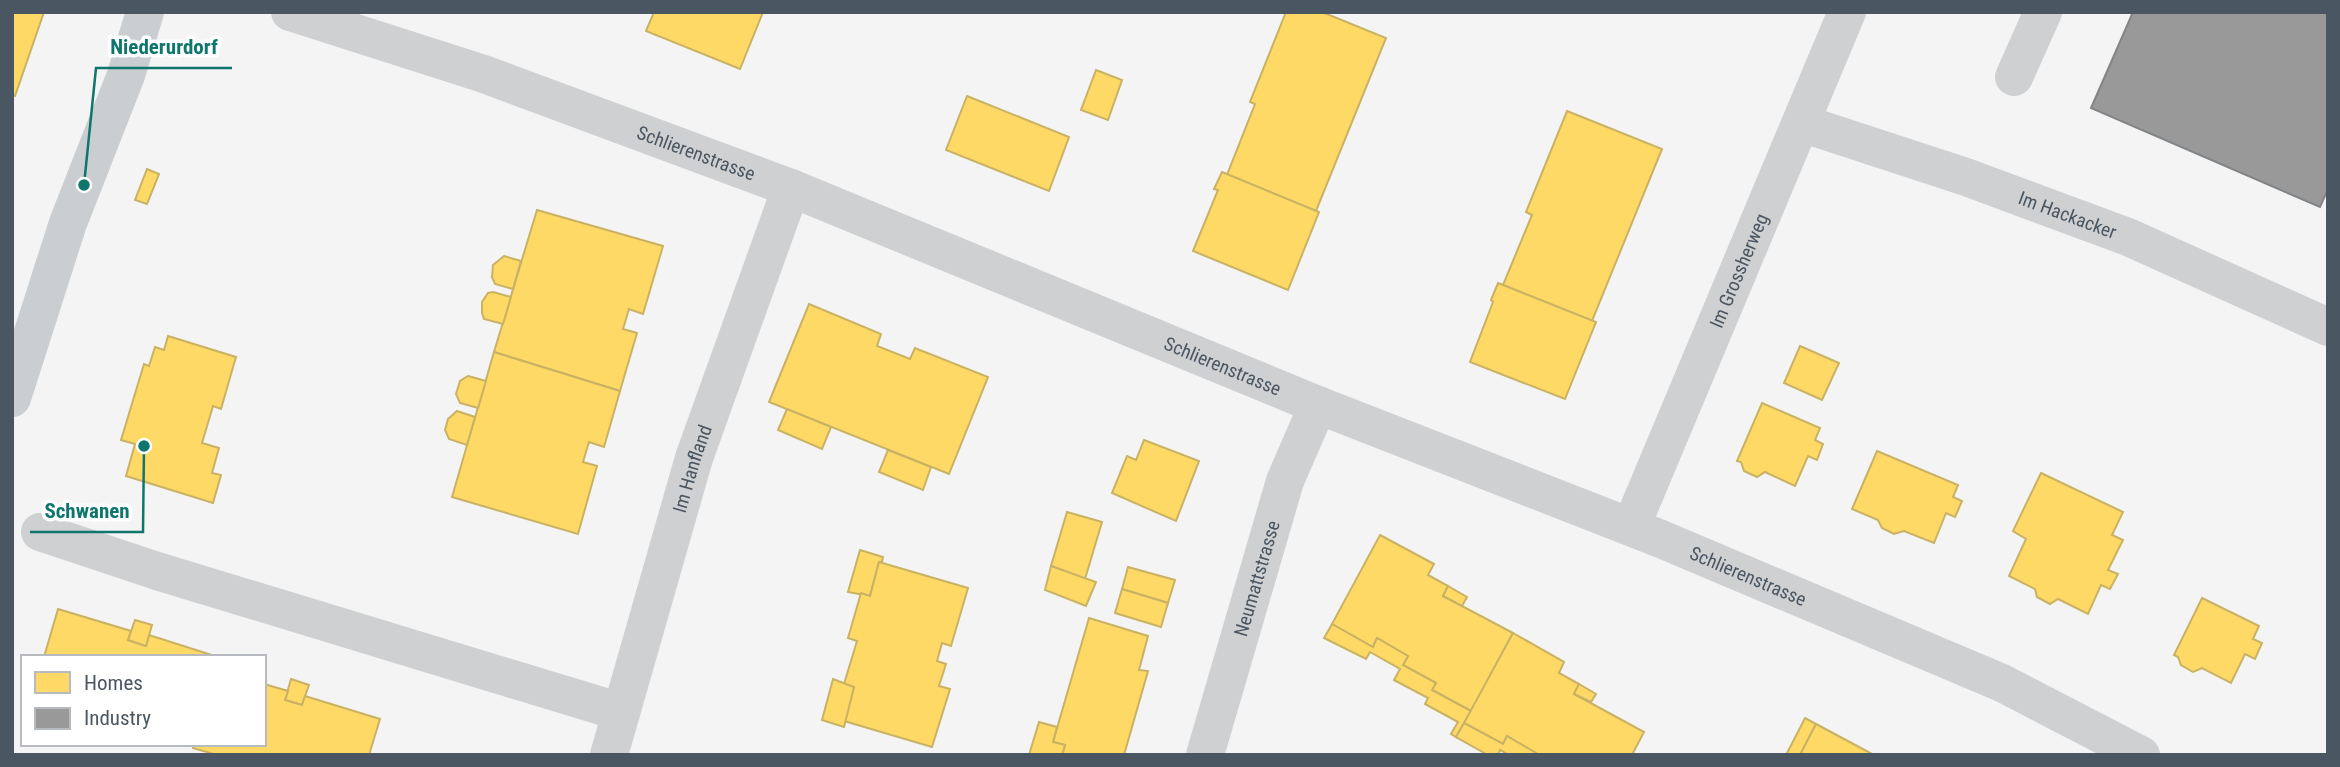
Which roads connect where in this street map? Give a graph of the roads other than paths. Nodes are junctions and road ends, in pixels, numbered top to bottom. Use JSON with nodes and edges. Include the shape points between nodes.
{"nodes":[{"id":1,"x":145,"y":12,"type":"edge"},
{"id":2,"x":290,"y":12,"type":"edge"},
{"id":3,"x":1847,"y":12,"type":"edge"},
{"id":4,"x":2043,"y":12,"type":"edge"},
{"id":5,"x":2014,"y":77,"type":"dead end"},
{"id":6,"x":1801,"y":123,"type":"junction"},
{"id":7,"x":791,"y":188,"type":"junction"},
{"id":8,"x":2328,"y":327,"type":"edge"},
{"id":9,"x":12,"y":398,"type":"edge"},
{"id":10,"x":1318,"y":405,"type":"junction"},
{"id":11,"x":1631,"y":527,"type":"junction"},
{"id":12,"x":40,"y":532,"type":"dead end"},
{"id":13,"x":621,"y":712,"type":"junction"},
{"id":14,"x":609,"y":755,"type":"edge"},
{"id":15,"x":1205,"y":755,"type":"edge"},
{"id":16,"x":2141,"y":755,"type":"edge"}],
"edges":[{"from":1,"to":9,"type":"main road","via":[[126,75],[68,223]]},
{"from":2,"to":7,"type":"street","name":"Schlierenstrasse","via":[[484,74]]},
{"from":3,"to":6,"type":"street","name":"Im Grossherweg"},
{"from":4,"to":5,"type":"street"},
{"from":6,"to":8,"type":"street","name":"Im Hackacker","via":[[2128,237]]},
{"from":6,"to":11,"type":"street","name":"Im Grossherweg"},
{"from":7,"to":10,"type":"street","name":"Schlierenstrasse"},
{"from":7,"to":13,"type":"street","name":"Im Hanfland","via":[[694,458]]},
{"from":10,"to":11,"type":"street","name":"Schlierenstrasse"},
{"from":10,"to":15,"type":"street","name":"Neumattstrasse","via":[[1285,481]]},
{"from":11,"to":16,"type":"street","name":"Schlierenstrasse","via":[[2002,683]]},
{"from":12,"to":13,"type":"street"},
{"from":13,"to":14,"type":"street","name":"Im Hanfland"}]}
